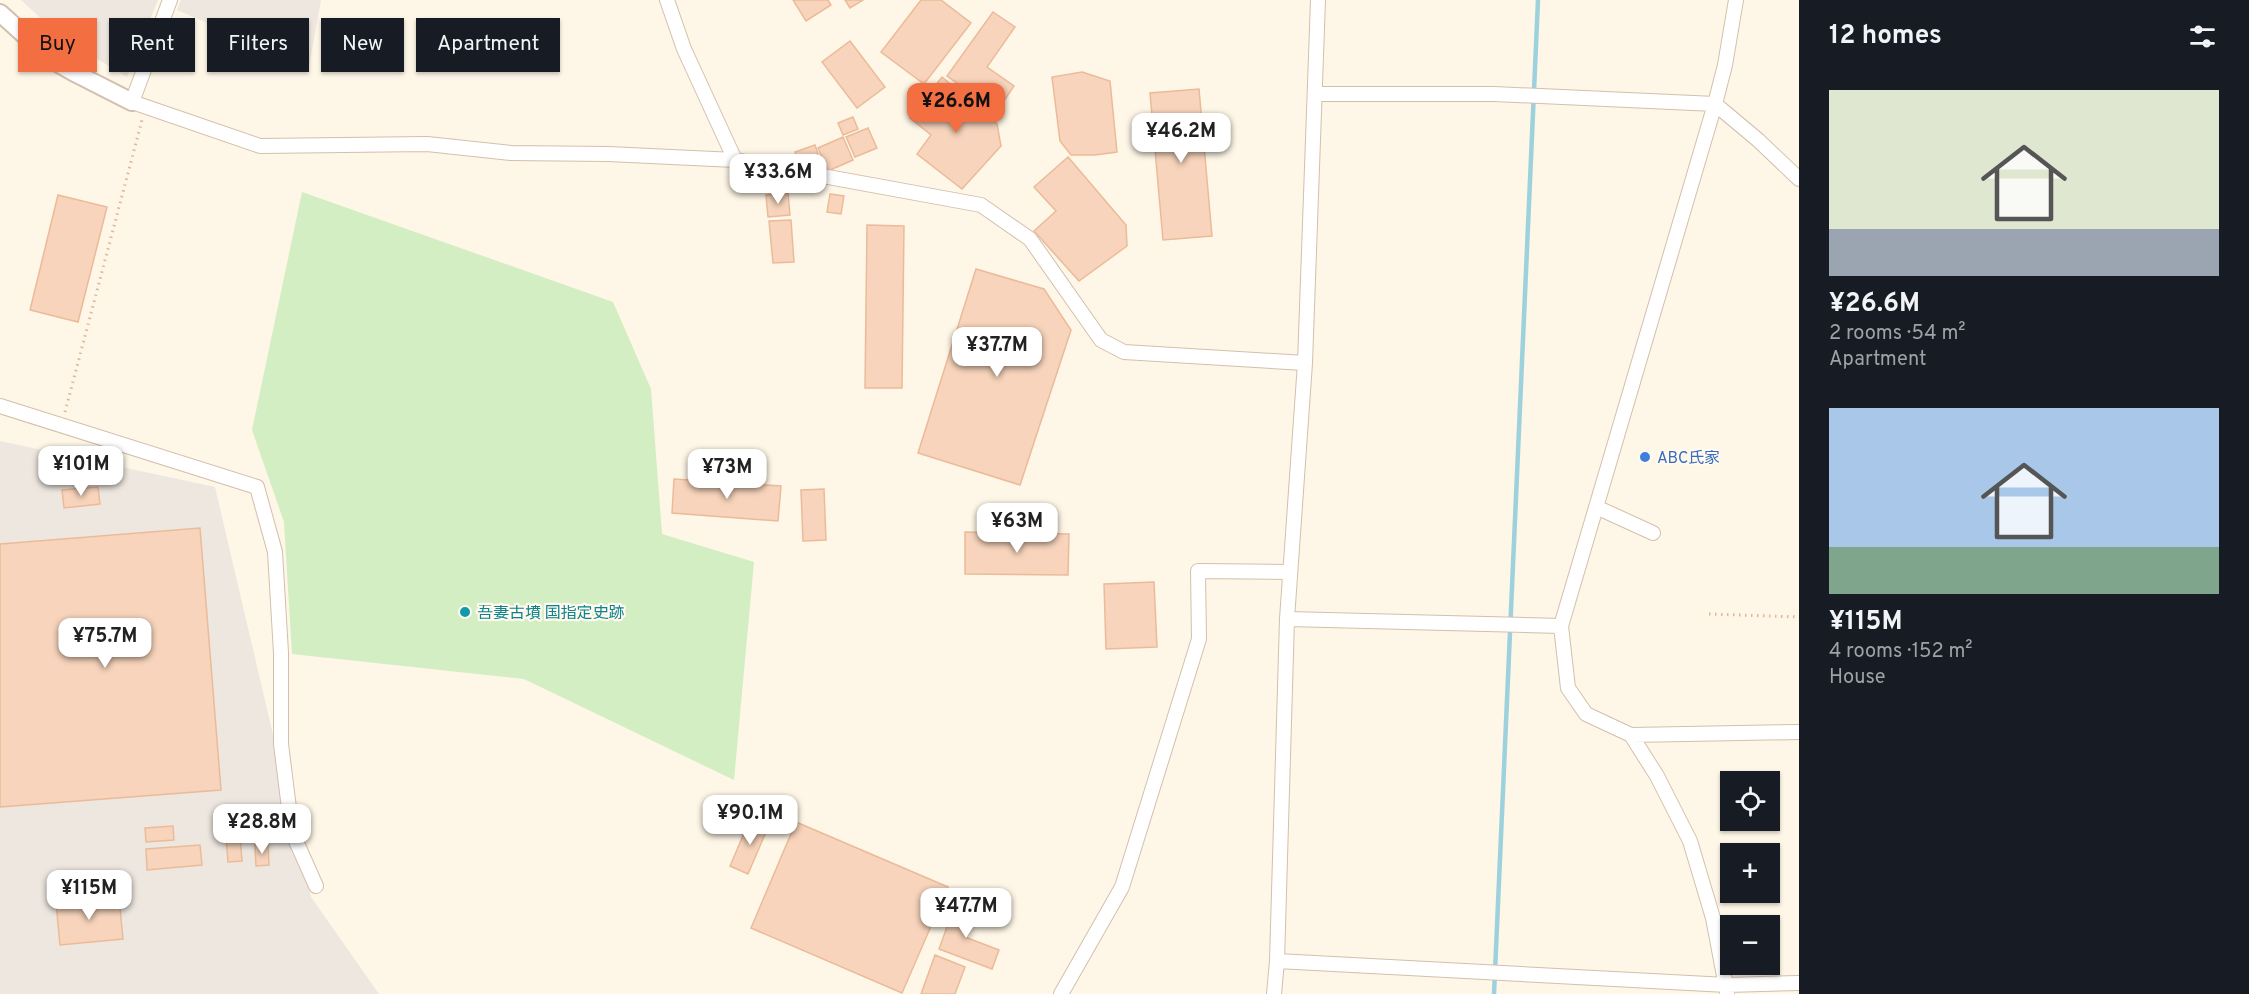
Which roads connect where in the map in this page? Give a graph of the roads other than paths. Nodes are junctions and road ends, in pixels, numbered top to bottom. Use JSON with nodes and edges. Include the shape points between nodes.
{"nodes":[{"id":1,"x":170,"y":0,"type":"edge"},
{"id":2,"x":667,"y":0,"type":"edge"},
{"id":3,"x":1318,"y":0,"type":"edge"},
{"id":4,"x":1736,"y":0,"type":"edge"},
{"id":5,"x":0,"y":13,"type":"edge"},
{"id":6,"x":1316,"y":94,"type":"junction"},
{"id":7,"x":138,"y":104,"type":"junction"},
{"id":8,"x":1715,"y":104,"type":"junction"},
{"id":9,"x":735,"y":160,"type":"junction"},
{"id":10,"x":1799,"y":179,"type":"edge"},
{"id":11,"x":1305,"y":363,"type":"junction"},
{"id":12,"x":0,"y":406,"type":"edge"},
{"id":13,"x":1596,"y":507,"type":"junction"},
{"id":14,"x":1653,"y":533,"type":"dead end"},
{"id":15,"x":1290,"y":572,"type":"junction"},
{"id":16,"x":1287,"y":619,"type":"junction"},
{"id":17,"x":1561,"y":626,"type":"junction"},
{"id":18,"x":1799,"y":732,"type":"edge"},
{"id":19,"x":1631,"y":735,"type":"junction"},
{"id":20,"x":316,"y":886,"type":"dead end"},
{"id":21,"x":1277,"y":961,"type":"junction"},
{"id":22,"x":1799,"y":983,"type":"edge"},
{"id":23,"x":1727,"y":989,"type":"edge"},
{"id":24,"x":1061,"y":994,"type":"edge"},
{"id":25,"x":1274,"y":994,"type":"edge"}],
"edges":[{"from":1,"to":7,"type":"street"},
{"from":2,"to":9,"type":"street","via":[[684,49]]},
{"from":3,"to":6,"type":"street"},
{"from":4,"to":8,"type":"street"},
{"from":5,"to":7,"type":"street","via":[[52,60]]},
{"from":6,"to":8,"type":"street","via":[[1494,94]]},
{"from":6,"to":11,"type":"street"},
{"from":7,"to":9,"type":"street","via":[[260,146],[427,144],[511,153],[608,153]]},
{"from":8,"to":10,"type":"street"},
{"from":8,"to":13,"type":"street"},
{"from":9,"to":11,"type":"street","via":[[981,205],[1030,239],[1101,340],[1124,352]]},
{"from":11,"to":15,"type":"street"},
{"from":12,"to":20,"type":"street","via":[[257,487],[274,552],[281,653],[281,744],[292,832]]},
{"from":13,"to":14,"type":"street"},
{"from":13,"to":17,"type":"street"},
{"from":15,"to":16,"type":"street"},
{"from":15,"to":24,"type":"street","via":[[1198,571],[1198,639],[1122,886]]},
{"from":16,"to":17,"type":"street"},
{"from":16,"to":21,"type":"street"},
{"from":17,"to":19,"type":"street","via":[[1568,688],[1586,714]]},
{"from":18,"to":19,"type":"street"},
{"from":19,"to":23,"type":"street","via":[[1690,841],[1713,918]]},
{"from":21,"to":23,"type":"street"},
{"from":21,"to":25,"type":"street"},
{"from":22,"to":23,"type":"street"}]}
